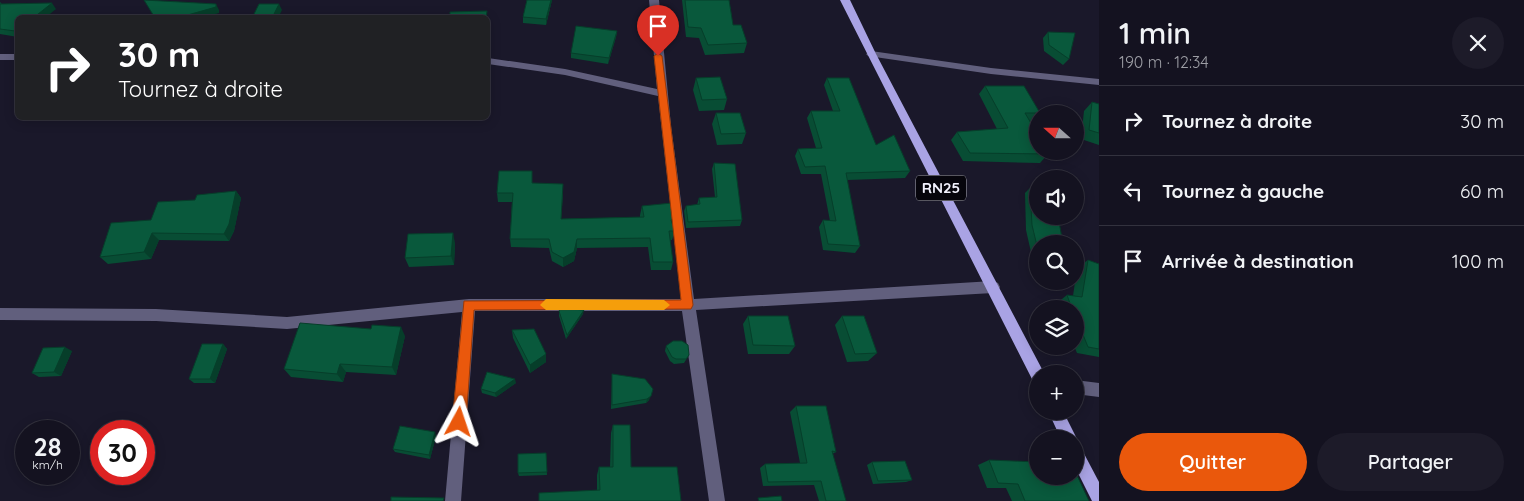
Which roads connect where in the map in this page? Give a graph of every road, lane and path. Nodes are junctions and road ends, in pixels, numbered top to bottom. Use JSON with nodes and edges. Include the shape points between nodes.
{"nodes":[{"id":1,"x":654,"y":0,"type":"edge"},
{"id":2,"x":845,"y":0,"type":"edge"},
{"id":3,"x":871,"y":54,"type":"junction"},
{"id":4,"x":15,"y":57,"type":"edge"},
{"id":5,"x":0,"y":58,"type":"edge"},
{"id":6,"x":490,"y":60,"type":"edge"},
{"id":7,"x":1099,"y":82,"type":"edge"},
{"id":8,"x":661,"y":93,"type":"junction"},
{"id":9,"x":993,"y":287,"type":"junction"},
{"id":10,"x":468,"y":304,"type":"junction"},
{"id":11,"x":687,"y":305,"type":"junction"},
{"id":12,"x":0,"y":314,"type":"edge"},
{"id":13,"x":1032,"y":365,"type":"edge"},
{"id":14,"x":1084,"y":388,"type":"edge"},
{"id":15,"x":1099,"y":390,"type":"edge"},
{"id":16,"x":1084,"y":469,"type":"edge"},
{"id":17,"x":1099,"y":499,"type":"edge"},
{"id":18,"x":452,"y":501,"type":"edge"},
{"id":19,"x":717,"y":501,"type":"edge"}],
"edges":[{"from":1,"to":8,"type":"street"},
{"from":2,"to":3,"type":"main road","number":"RN25"},
{"from":3,"to":7,"type":"street"},
{"from":3,"to":9,"type":"main road","number":"RN25"},
{"from":4,"to":5,"type":"street"},
{"from":6,"to":8,"type":"street","via":[[565,72]]},
{"from":8,"to":11,"type":"street"},
{"from":9,"to":11,"type":"street"},
{"from":9,"to":13,"type":"main road","number":"RN25"},
{"from":10,"to":11,"type":"street"},
{"from":10,"to":12,"type":"street","via":[[287,323],[156,315]]},
{"from":10,"to":18,"type":"street"},
{"from":11,"to":19,"type":"street"},
{"from":14,"to":15,"type":"street"},
{"from":16,"to":17,"type":"main road"}]}
